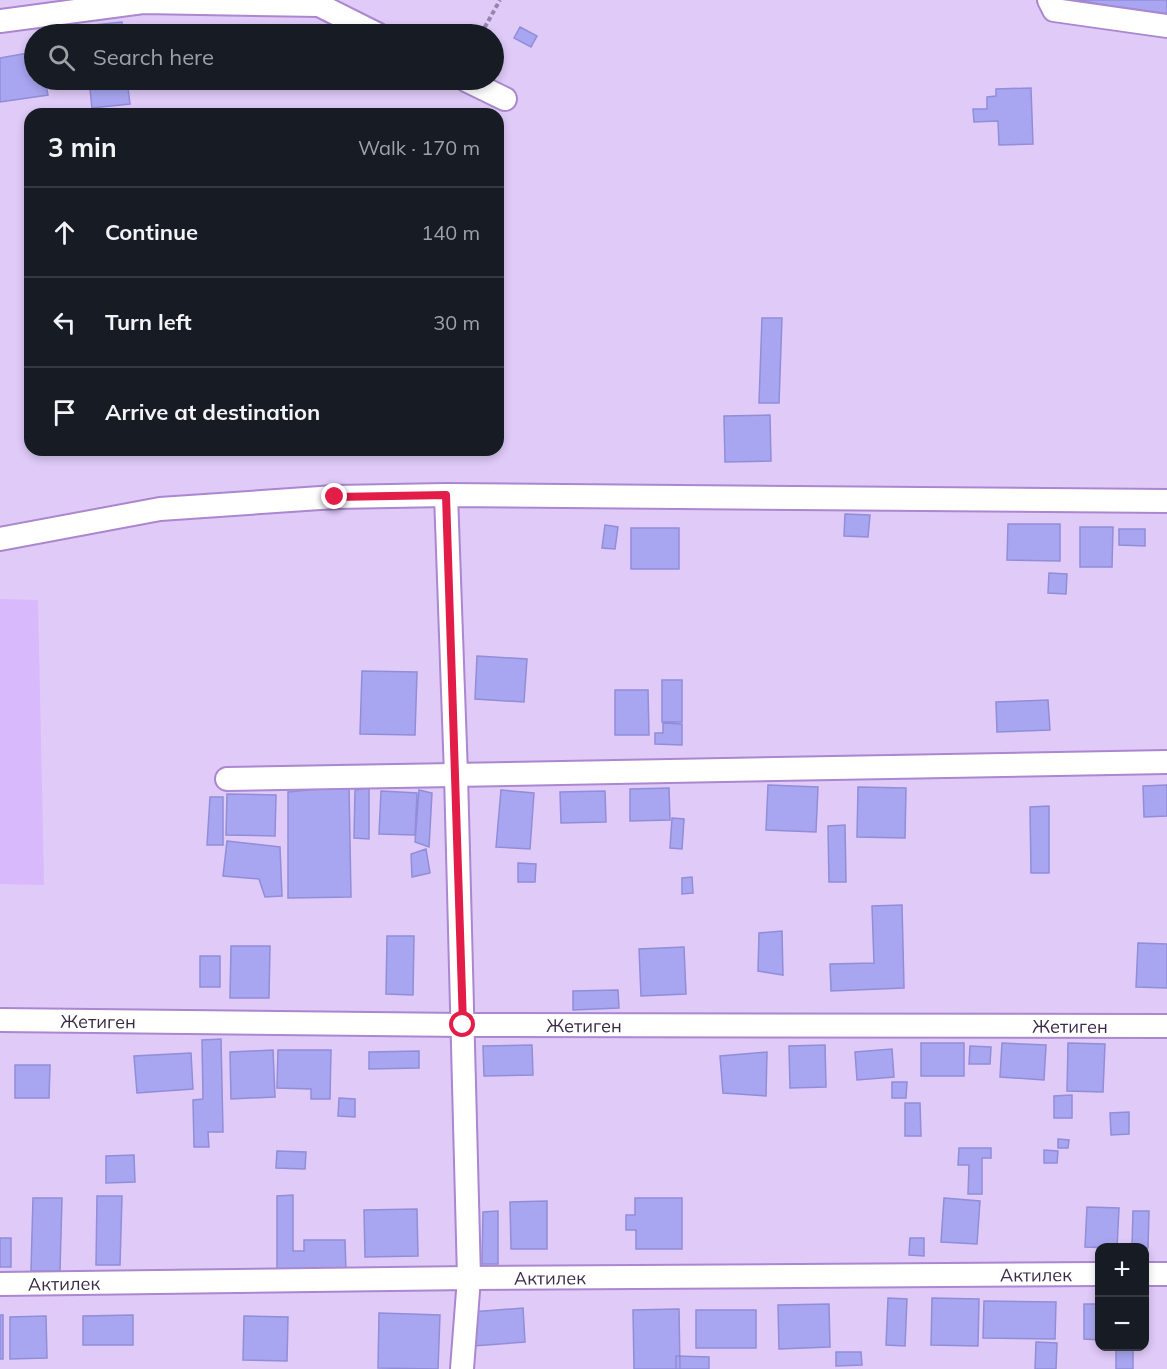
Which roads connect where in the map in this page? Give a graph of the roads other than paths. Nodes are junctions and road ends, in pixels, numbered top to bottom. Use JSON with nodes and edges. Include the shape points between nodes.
{"nodes":[{"id":1,"x":1052,"y":5,"type":"edge"},
{"id":2,"x":0,"y":21,"type":"edge"},
{"id":3,"x":357,"y":24,"type":"edge"},
{"id":4,"x":1167,"y":26,"type":"edge"},
{"id":5,"x":487,"y":90,"type":"edge"},
{"id":6,"x":506,"y":99,"type":"dead end"},
{"id":7,"x":446,"y":495,"type":"junction"},
{"id":8,"x":1167,"y":501,"type":"edge"},
{"id":9,"x":0,"y":539,"type":"edge"},
{"id":10,"x":1167,"y":762,"type":"edge"},
{"id":11,"x":456,"y":775,"type":"junction"},
{"id":12,"x":227,"y":779,"type":"dead end"},
{"id":13,"x":0,"y":1020,"type":"edge"},
{"id":14,"x":463,"y":1025,"type":"junction"},
{"id":15,"x":1167,"y":1026,"type":"edge"},
{"id":16,"x":1095,"y":1274,"type":"edge"},
{"id":17,"x":1149,"y":1274,"type":"edge"},
{"id":18,"x":1167,"y":1274,"type":"edge"},
{"id":19,"x":469,"y":1278,"type":"junction"},
{"id":20,"x":0,"y":1284,"type":"edge"},
{"id":21,"x":462,"y":1369,"type":"edge"}],
"edges":[{"from":1,"to":4,"type":"street"},
{"from":2,"to":3,"type":"street","via":[[143,2],[319,5]]},
{"from":5,"to":6,"type":"street"},
{"from":7,"to":8,"type":"street"},
{"from":7,"to":9,"type":"street","via":[[335,497],[160,509]]},
{"from":7,"to":11,"type":"street"},
{"from":10,"to":11,"type":"street"},
{"from":11,"to":12,"type":"street"},
{"from":11,"to":14,"type":"street"},
{"from":13,"to":14,"type":"street","name":"Жетиген"},
{"from":14,"to":15,"type":"street","name":"Жетиген"},
{"from":14,"to":19,"type":"street"},
{"from":16,"to":19,"type":"street","name":"Актилек"},
{"from":17,"to":18,"type":"street"},
{"from":19,"to":20,"type":"street","name":"Актилек"},
{"from":19,"to":21,"type":"street"}]}
